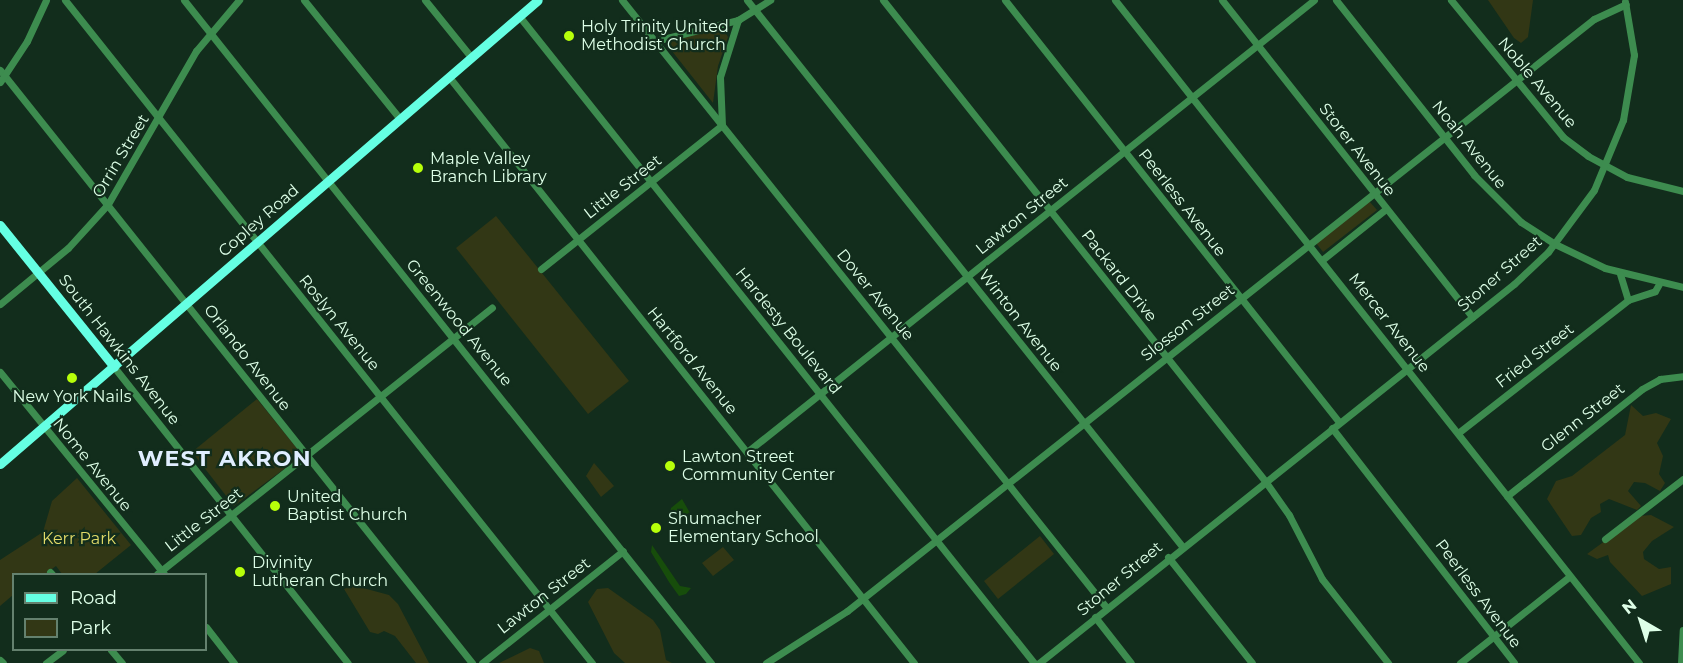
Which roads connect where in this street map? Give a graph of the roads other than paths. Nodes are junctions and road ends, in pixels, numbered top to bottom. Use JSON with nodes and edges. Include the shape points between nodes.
{"nodes":[{"id":1,"x":46,"y":0,"type":"edge"},
{"id":2,"x":65,"y":0,"type":"edge"},
{"id":3,"x":184,"y":0,"type":"edge"},
{"id":4,"x":238,"y":0,"type":"edge"},
{"id":5,"x":304,"y":0,"type":"edge"},
{"id":6,"x":425,"y":0,"type":"edge"},
{"id":7,"x":538,"y":0,"type":"edge"},
{"id":8,"x":622,"y":0,"type":"edge"},
{"id":9,"x":747,"y":0,"type":"edge"},
{"id":10,"x":770,"y":0,"type":"edge"},
{"id":11,"x":882,"y":0,"type":"edge"},
{"id":12,"x":1005,"y":0,"type":"edge"},
{"id":13,"x":1115,"y":0,"type":"edge"},
{"id":14,"x":1222,"y":0,"type":"edge"},
{"id":15,"x":1314,"y":0,"type":"edge"},
{"id":16,"x":1336,"y":0,"type":"edge"},
{"id":17,"x":1451,"y":0,"type":"edge"},
{"id":18,"x":1625,"y":2,"type":"edge"},
{"id":19,"x":754,"y":9,"type":"junction"},
{"id":20,"x":519,"y":16,"type":"junction"},
{"id":21,"x":738,"y":20,"type":"junction"},
{"id":22,"x":210,"y":32,"type":"junction"},
{"id":23,"x":655,"y":40,"type":"junction"},
{"id":24,"x":1258,"y":45,"type":"junction"},
{"id":25,"x":471,"y":57,"type":"junction"},
{"id":26,"x":2,"y":76,"type":"edge"},
{"id":27,"x":449,"y":77,"type":"junction"},
{"id":28,"x":1516,"y":81,"type":"junction"},
{"id":29,"x":1192,"y":97,"type":"junction"},
{"id":30,"x":159,"y":118,"type":"junction"},
{"id":31,"x":400,"y":119,"type":"junction"},
{"id":32,"x":723,"y":125,"type":"junction"},
{"id":33,"x":1444,"y":137,"type":"junction"},
{"id":34,"x":1124,"y":152,"type":"junction"},
{"id":35,"x":1606,"y":167,"type":"junction"},
{"id":36,"x":329,"y":180,"type":"junction"},
{"id":37,"x":652,"y":182,"type":"junction"},
{"id":38,"x":1683,"y":191,"type":"edge"},
{"id":39,"x":1373,"y":193,"type":"junction"},
{"id":40,"x":108,"y":204,"type":"junction"},
{"id":41,"x":1386,"y":209,"type":"junction"},
{"id":42,"x":1050,"y":211,"type":"junction"},
{"id":43,"x":0,"y":225,"type":"edge"},
{"id":44,"x":578,"y":240,"type":"junction"},
{"id":45,"x":257,"y":242,"type":"junction"},
{"id":46,"x":1308,"y":244,"type":"junction"},
{"id":47,"x":1555,"y":244,"type":"junction"},
{"id":48,"x":1322,"y":260,"type":"junction"},
{"id":49,"x":541,"y":269,"type":"dead end"},
{"id":50,"x":39,"y":273,"type":"junction"},
{"id":51,"x":1620,"y":274,"type":"junction"},
{"id":52,"x":968,"y":276,"type":"junction"},
{"id":53,"x":1659,"y":284,"type":"junction"},
{"id":54,"x":1683,"y":287,"type":"edge"},
{"id":55,"x":1241,"y":298,"type":"junction"},
{"id":56,"x":1628,"y":300,"type":"junction"},
{"id":57,"x":0,"y":303,"type":"edge"},
{"id":58,"x":187,"y":303,"type":"junction"},
{"id":59,"x":492,"y":308,"type":"dead end"},
{"id":60,"x":1472,"y":317,"type":"junction"},
{"id":61,"x":892,"y":337,"type":"junction"},
{"id":62,"x":454,"y":338,"type":"junction"},
{"id":63,"x":1167,"y":357,"type":"junction"},
{"id":64,"x":114,"y":367,"type":"junction"},
{"id":65,"x":1407,"y":368,"type":"junction"},
{"id":66,"x":0,"y":372,"type":"edge"},
{"id":67,"x":1683,"y":376,"type":"edge"},
{"id":68,"x":820,"y":394,"type":"junction"},
{"id":69,"x":381,"y":397,"type":"junction"},
{"id":70,"x":1339,"y":422,"type":"junction"},
{"id":71,"x":1084,"y":423,"type":"junction"},
{"id":72,"x":44,"y":427,"type":"junction"},
{"id":73,"x":1332,"y":428,"type":"junction"},
{"id":74,"x":1458,"y":433,"type":"junction"},
{"id":75,"x":747,"y":452,"type":"junction"},
{"id":76,"x":307,"y":456,"type":"junction"},
{"id":77,"x":0,"y":464,"type":"edge"},
{"id":78,"x":1683,"y":479,"type":"edge"},
{"id":79,"x":1265,"y":481,"type":"junction"},
{"id":80,"x":1008,"y":483,"type":"junction"},
{"id":81,"x":1507,"y":496,"type":"junction"},
{"id":82,"x":232,"y":516,"type":"junction"},
{"id":83,"x":1605,"y":539,"type":"dead end"},
{"id":84,"x":937,"y":540,"type":"junction"},
{"id":85,"x":1182,"y":546,"type":"junction"},
{"id":86,"x":623,"y":551,"type":"junction"},
{"id":87,"x":1168,"y":557,"type":"junction"},
{"id":88,"x":160,"y":573,"type":"edge"},
{"id":89,"x":162,"y":573,"type":"edge"},
{"id":90,"x":1569,"y":577,"type":"junction"},
{"id":91,"x":863,"y":598,"type":"junction"},
{"id":92,"x":1106,"y":607,"type":"junction"},
{"id":93,"x":549,"y":609,"type":"junction"},
{"id":94,"x":1095,"y":617,"type":"junction"},
{"id":95,"x":207,"y":628,"type":"edge"},
{"id":96,"x":1683,"y":630,"type":"edge"},
{"id":97,"x":1495,"y":635,"type":"junction"},
{"id":98,"x":62,"y":651,"type":"edge"},
{"id":99,"x":112,"y":651,"type":"edge"},
{"id":100,"x":46,"y":663,"type":"edge"},
{"id":101,"x":122,"y":663,"type":"edge"},
{"id":102,"x":234,"y":663,"type":"edge"},
{"id":103,"x":348,"y":663,"type":"edge"},
{"id":104,"x":472,"y":663,"type":"edge"},
{"id":105,"x":482,"y":663,"type":"edge"},
{"id":106,"x":592,"y":663,"type":"edge"},
{"id":107,"x":711,"y":663,"type":"edge"},
{"id":108,"x":766,"y":663,"type":"edge"},
{"id":109,"x":914,"y":663,"type":"edge"},
{"id":110,"x":1036,"y":663,"type":"edge"},
{"id":111,"x":1131,"y":663,"type":"edge"},
{"id":112,"x":1252,"y":663,"type":"edge"},
{"id":113,"x":1388,"y":663,"type":"edge"},
{"id":114,"x":1460,"y":663,"type":"edge"},
{"id":115,"x":1514,"y":663,"type":"edge"},
{"id":116,"x":1639,"y":663,"type":"edge"},
{"id":117,"x":1681,"y":663,"type":"edge"}],
"edges":[{"from":1,"to":26,"type":"street"},
{"from":2,"to":30,"type":"street","name":"Roslyn Avenue"},
{"from":3,"to":22,"type":"street","name":"Greenwood Avenue"},
{"from":4,"to":22,"type":"street","name":"Orrin Street"},
{"from":5,"to":31,"type":"street"},
{"from":6,"to":25,"type":"street"},
{"from":7,"to":20,"type":"main road","name":"Copley Road"},
{"from":8,"to":23,"type":"street","name":"Dover Avenue"},
{"from":9,"to":19,"type":"street","name":"Winton Avenue"},
{"from":10,"to":19,"type":"street"},
{"from":11,"to":42,"type":"street","name":"Packard Drive"},
{"from":12,"to":34,"type":"street","name":"Peerless Avenue"},
{"from":13,"to":29,"type":"street","name":"Mercer Avenue"},
{"from":14,"to":24,"type":"street","name":"Storer Avenue"},
{"from":15,"to":24,"type":"street","name":"Lawton Street"},
{"from":16,"to":33,"type":"street","name":"Noah Avenue"},
{"from":17,"to":28,"type":"street","name":"Noble Avenue"},
{"from":18,"to":28,"type":"street","name":"Slosson Street","via":[[1594,19]]},
{"from":18,"to":35,"type":"street","name":"Stoner Street","via":[[1633,30],[1632,75],[1623,120]]},
{"from":19,"to":21,"type":"street"},
{"from":19,"to":52,"type":"street","name":"Winton Avenue"},
{"from":20,"to":25,"type":"main road","name":"Copley Road"},
{"from":20,"to":37,"type":"street","name":"Hardesty Boulevard"},
{"from":21,"to":23,"type":"street"},
{"from":21,"to":32,"type":"street","via":[[720,77]]},
{"from":22,"to":30,"type":"street","name":"Orrin Street"},
{"from":22,"to":36,"type":"street","name":"Greenwood Avenue"},
{"from":23,"to":32,"type":"street","name":"Dover Avenue"},
{"from":24,"to":29,"type":"street","name":"Lawton Street"},
{"from":24,"to":39,"type":"street","name":"Storer Avenue"},
{"from":25,"to":27,"type":"main road","name":"Copley Road"},
{"from":26,"to":40,"type":"street","name":"Orlando Avenue"},
{"from":27,"to":31,"type":"main road","name":"Copley Road"},
{"from":27,"to":44,"type":"street","name":"Hartford Avenue"},
{"from":28,"to":33,"type":"street","name":"Slosson Street"},
{"from":28,"to":35,"type":"street","name":"Noble Avenue","via":[[1563,137]]},
{"from":29,"to":34,"type":"street","name":"Lawton Street"},
{"from":29,"to":46,"type":"street","name":"Mercer Avenue"},
{"from":30,"to":40,"type":"street","name":"Orrin Street"},
{"from":30,"to":45,"type":"street","name":"Roslyn Avenue"},
{"from":31,"to":36,"type":"main road","name":"Copley Road"},
{"from":32,"to":37,"type":"street","name":"Little Street"},
{"from":32,"to":61,"type":"street","name":"Dover Avenue"},
{"from":33,"to":39,"type":"street","name":"Slosson Street"},
{"from":33,"to":47,"type":"street","name":"Noah Avenue","via":[[1505,208]]},
{"from":34,"to":42,"type":"street","name":"Lawton Street"},
{"from":34,"to":55,"type":"street","name":"Peerless Avenue"},
{"from":35,"to":38,"type":"street","name":"Noble Avenue","via":[[1643,183]]},
{"from":35,"to":47,"type":"street","name":"Stoner Street","via":[[1586,204]]},
{"from":36,"to":45,"type":"main road","name":"Copley Road"},
{"from":36,"to":62,"type":"street","name":"Greenwood Avenue"},
{"from":37,"to":44,"type":"street","name":"Little Street"},
{"from":37,"to":68,"type":"street","name":"Hardesty Boulevard"},
{"from":39,"to":41,"type":"street","name":"Storer Avenue"},
{"from":39,"to":46,"type":"street","name":"Slosson Street"},
{"from":40,"to":50,"type":"street","name":"Orrin Street"},
{"from":40,"to":58,"type":"street","name":"Orlando Avenue"},
{"from":41,"to":48,"type":"street"},
{"from":41,"to":60,"type":"street","name":"Storer Avenue"},
{"from":42,"to":52,"type":"street","name":"Lawton Street"},
{"from":42,"to":63,"type":"street","name":"Packard Drive"},
{"from":43,"to":50,"type":"main road","name":"South Hawkins Avenue"},
{"from":44,"to":49,"type":"street","name":"Little Street"},
{"from":44,"to":75,"type":"street","name":"Hartford Avenue"},
{"from":45,"to":58,"type":"main road","name":"Copley Road"},
{"from":45,"to":69,"type":"street","name":"Roslyn Avenue"},
{"from":46,"to":48,"type":"street","name":"Mercer Avenue"},
{"from":46,"to":55,"type":"street","name":"Slosson Street"},
{"from":47,"to":51,"type":"street","name":"Noah Avenue"},
{"from":47,"to":60,"type":"street","name":"Stoner Street","via":[[1533,268]]},
{"from":48,"to":65,"type":"street","name":"Mercer Avenue"},
{"from":50,"to":57,"type":"street","name":"Orrin Street"},
{"from":50,"to":64,"type":"main road","name":"South Hawkins Avenue"},
{"from":51,"to":53,"type":"street","name":"Noah Avenue"},
{"from":51,"to":56,"type":"street"},
{"from":52,"to":61,"type":"street","name":"Lawton Street"},
{"from":52,"to":71,"type":"street","name":"Winton Avenue"},
{"from":53,"to":54,"type":"street","name":"Noah Avenue"},
{"from":53,"to":56,"type":"street","name":"Fried Street","via":[[1654,291]]},
{"from":55,"to":63,"type":"street","name":"Slosson Street"},
{"from":55,"to":70,"type":"street","name":"Peerless Avenue"},
{"from":56,"to":74,"type":"street","name":"Fried Street"},
{"from":58,"to":64,"type":"main road","name":"Copley Road"},
{"from":58,"to":76,"type":"street","name":"Orlando Avenue"},
{"from":59,"to":62,"type":"street","name":"Little Street"},
{"from":60,"to":65,"type":"street","name":"Stoner Street"},
{"from":61,"to":68,"type":"street","name":"Lawton Street"},
{"from":61,"to":80,"type":"street","name":"Dover Avenue"},
{"from":62,"to":69,"type":"street","name":"Little Street"},
{"from":62,"to":86,"type":"street","name":"Greenwood Avenue"},
{"from":63,"to":71,"type":"street","name":"Slosson Street"},
{"from":63,"to":79,"type":"street","name":"Packard Drive"},
{"from":64,"to":72,"type":"main road","name":"Copley Road"},
{"from":64,"to":82,"type":"street","name":"South Hawkins Avenue"},
{"from":65,"to":70,"type":"street","name":"Stoner Street"},
{"from":65,"to":74,"type":"street","name":"Mercer Avenue"},
{"from":66,"to":72,"type":"street","name":"Nome Avenue"},
{"from":67,"to":81,"type":"street","name":"Glenn Street","via":[[1660,379],[1642,389]]},
{"from":68,"to":75,"type":"street","name":"Lawton Street"},
{"from":68,"to":84,"type":"street","name":"Hardesty Boulevard"},
{"from":69,"to":76,"type":"street","name":"Little Street"},
{"from":69,"to":93,"type":"street","name":"Roslyn Avenue"},
{"from":70,"to":73,"type":"street","name":"Stoner Street"},
{"from":71,"to":80,"type":"street","name":"Slosson Street"},
{"from":71,"to":85,"type":"street","name":"Winton Avenue"},
{"from":72,"to":77,"type":"main road","name":"Copley Road"},
{"from":72,"to":88,"type":"street","name":"Nome Avenue"},
{"from":73,"to":79,"type":"street","name":"Stoner Street"},
{"from":73,"to":97,"type":"street","name":"Peerless Avenue"},
{"from":74,"to":81,"type":"street","name":"Mercer Avenue"},
{"from":75,"to":91,"type":"street","name":"Hartford Avenue"},
{"from":76,"to":82,"type":"street","name":"Little Street"},
{"from":76,"to":104,"type":"street","name":"Orlando Avenue"},
{"from":78,"to":83,"type":"street"},
{"from":79,"to":85,"type":"street","name":"Stoner Street"},
{"from":79,"to":113,"type":"street","name":"Packard Drive","via":[[1289,515],[1322,579]]},
{"from":80,"to":84,"type":"street","name":"Slosson Street"},
{"from":80,"to":92,"type":"street","name":"Dover Avenue"},
{"from":81,"to":90,"type":"street","name":"Mercer Avenue"},
{"from":82,"to":89,"type":"street","name":"Little Street"},
{"from":82,"to":103,"type":"street","name":"South Hawkins Avenue"},
{"from":84,"to":91,"type":"street","name":"Slosson Street"},
{"from":84,"to":110,"type":"street","name":"Hardesty Boulevard"},
{"from":85,"to":87,"type":"street","name":"Stoner Street"},
{"from":86,"to":93,"type":"street","name":"Lawton Street"},
{"from":86,"to":107,"type":"street","name":"Greenwood Avenue"},
{"from":87,"to":92,"type":"street","name":"Stoner Street"},
{"from":87,"to":112,"type":"street"},
{"from":90,"to":97,"type":"street"},
{"from":90,"to":116,"type":"street","name":"Mercer Avenue"},
{"from":91,"to":108,"type":"street","name":"Slosson Street"},
{"from":91,"to":109,"type":"street","name":"Hartford Avenue"},
{"from":92,"to":94,"type":"street","name":"Stoner Street"},
{"from":93,"to":105,"type":"street","name":"Lawton Street"},
{"from":93,"to":106,"type":"street","name":"Roslyn Avenue"},
{"from":94,"to":110,"type":"street","name":"Stoner Street"},
{"from":94,"to":111,"type":"street"},
{"from":95,"to":102,"type":"street"},
{"from":96,"to":117,"type":"street"},
{"from":97,"to":114,"type":"street"},
{"from":97,"to":115,"type":"street","name":"Peerless Avenue"},
{"from":98,"to":100,"type":"street"},
{"from":99,"to":101,"type":"street"}]}
